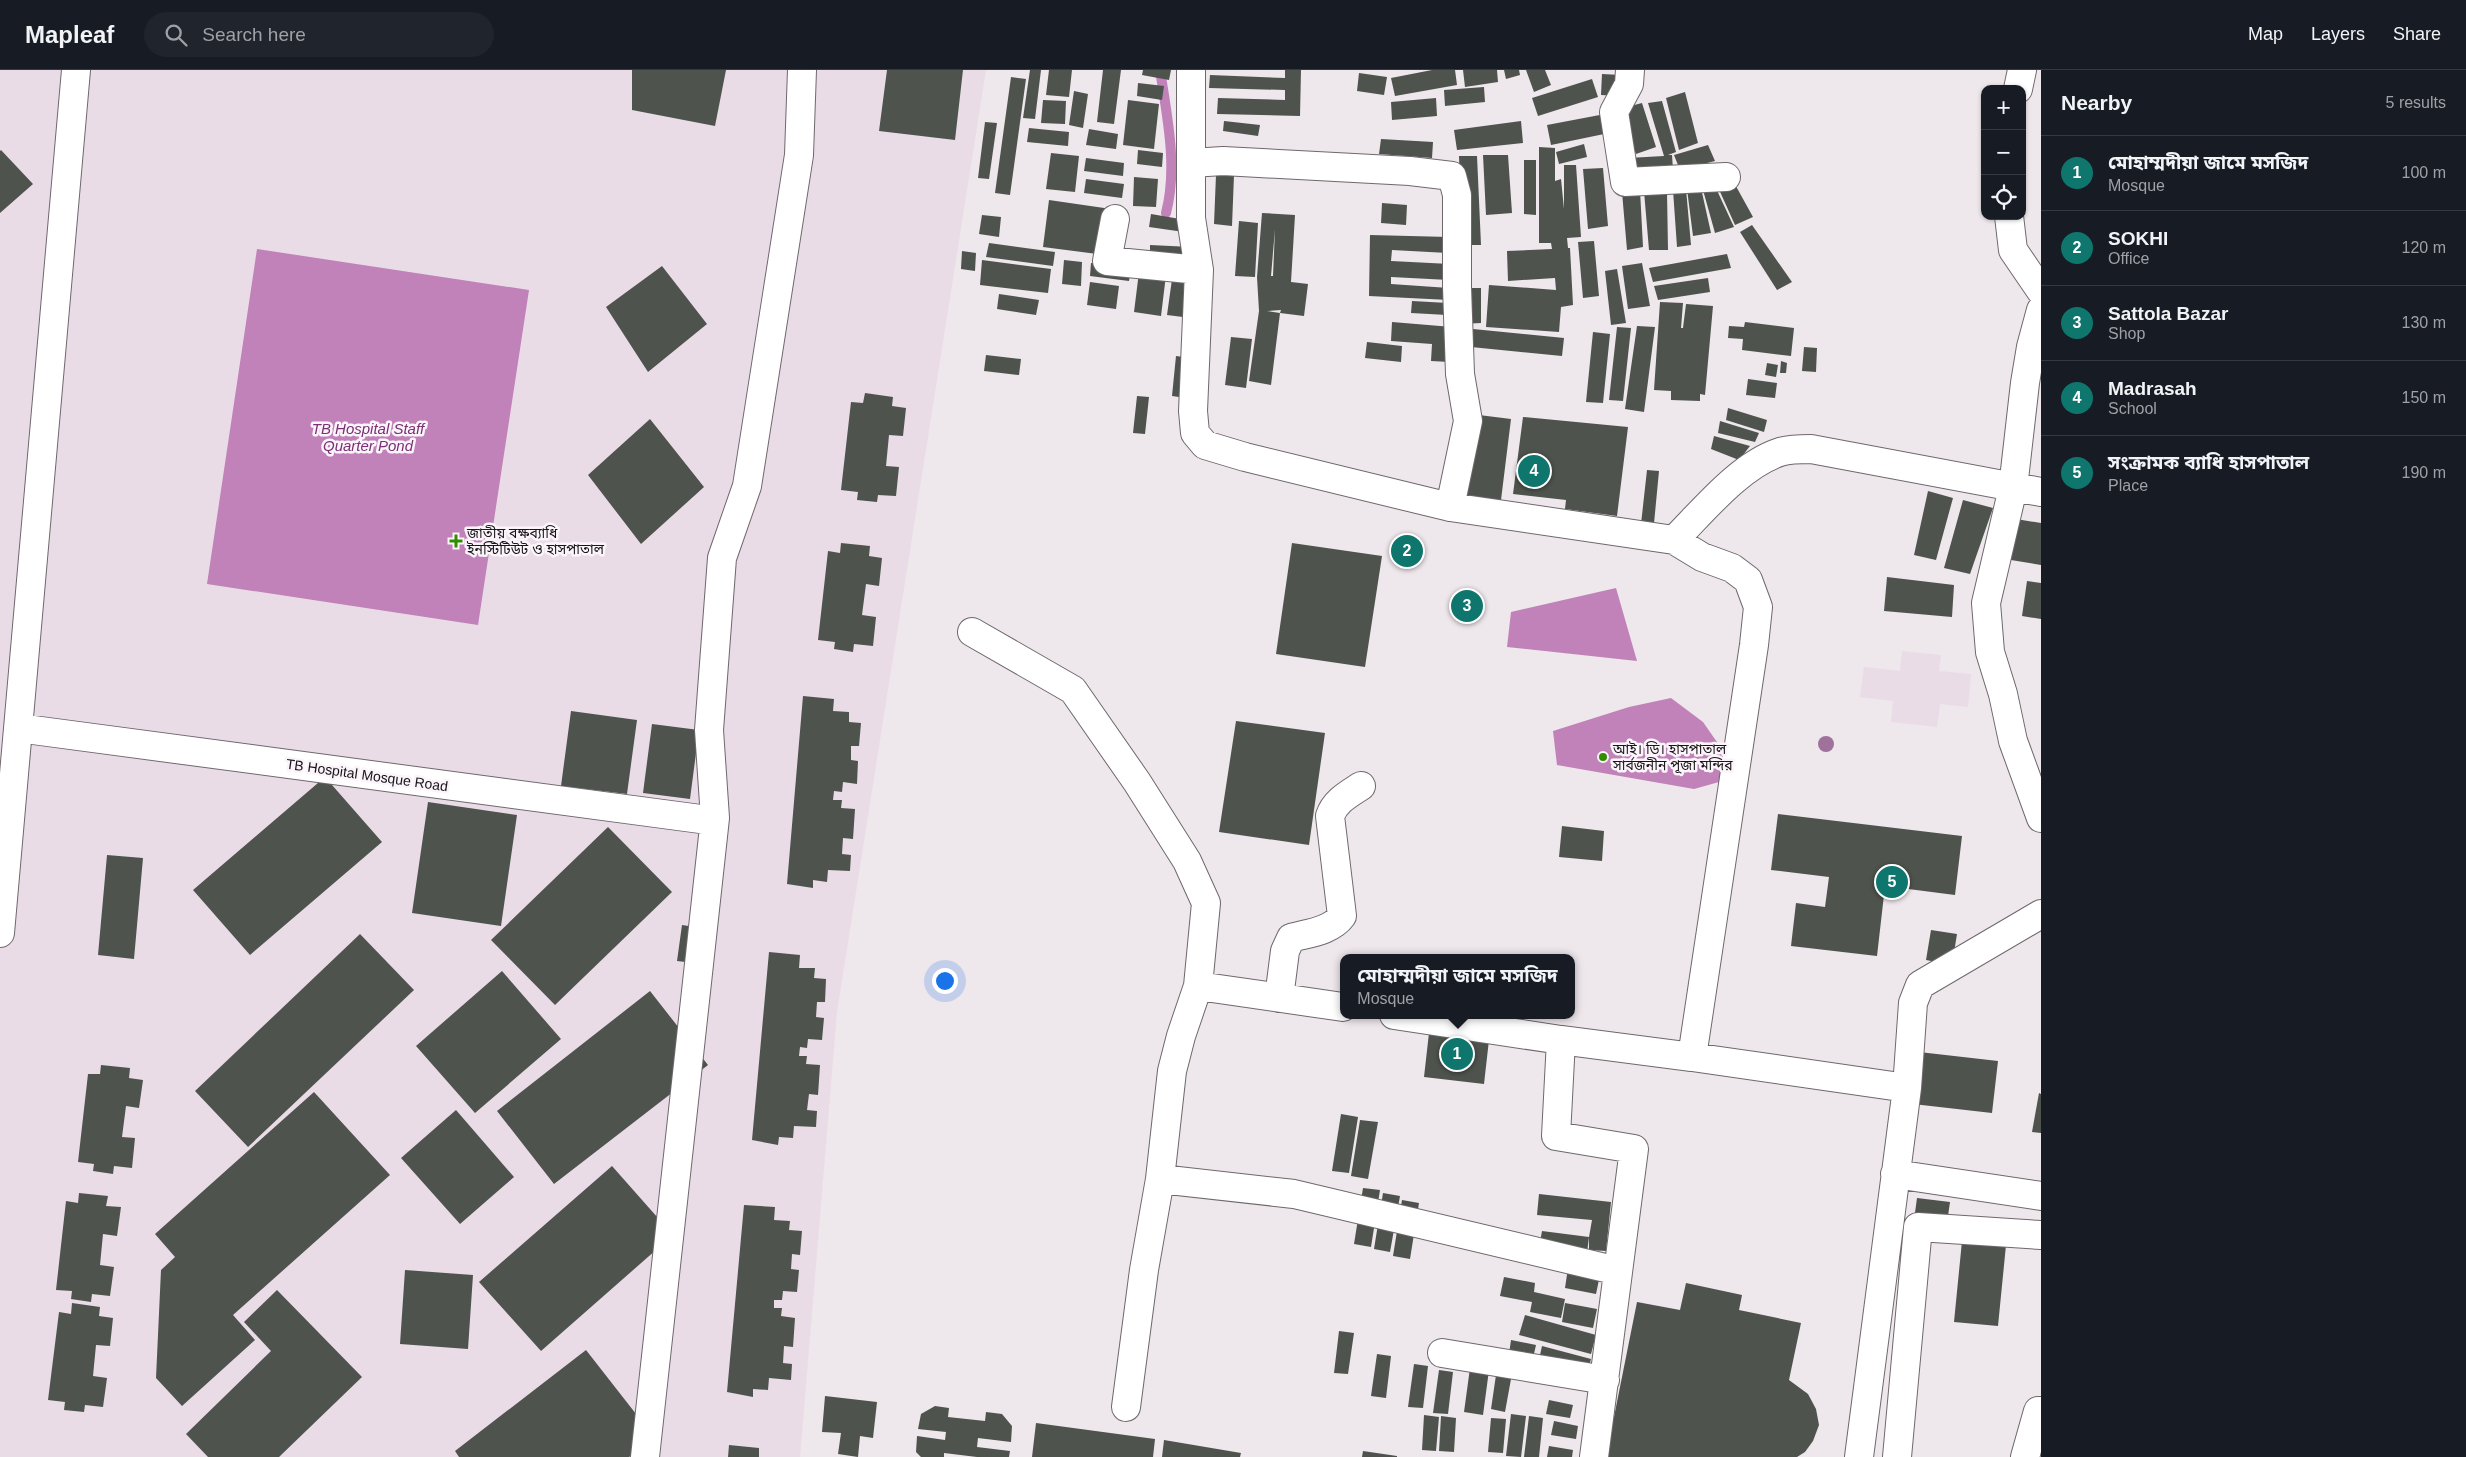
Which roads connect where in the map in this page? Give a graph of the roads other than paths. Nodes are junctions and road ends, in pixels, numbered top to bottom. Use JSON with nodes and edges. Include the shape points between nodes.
{"nodes":[{"id":1,"x":76,"y":70,"type":"edge"},
{"id":2,"x":802,"y":70,"type":"edge"},
{"id":3,"x":1191,"y":70,"type":"edge"},
{"id":4,"x":1630,"y":70,"type":"edge"},
{"id":5,"x":2022,"y":70,"type":"edge"},
{"id":6,"x":2019,"y":85,"type":"edge"},
{"id":7,"x":1191,"y":163,"type":"junction"},
{"id":8,"x":1726,"y":177,"type":"dead end"},
{"id":9,"x":1115,"y":219,"type":"dead end"},
{"id":10,"x":2009,"y":220,"type":"edge"},
{"id":11,"x":1199,"y":270,"type":"junction"},
{"id":12,"x":2041,"y":291,"type":"edge"},
{"id":13,"x":2041,"y":310,"type":"edge"},
{"id":14,"x":2036,"y":348,"type":"edge"},
{"id":15,"x":2013,"y":488,"type":"junction"},
{"id":16,"x":2041,"y":492,"type":"edge"},
{"id":17,"x":1450,"y":506,"type":"junction"},
{"id":18,"x":1674,"y":540,"type":"junction"},
{"id":19,"x":972,"y":632,"type":"dead end"},
{"id":20,"x":18,"y":728,"type":"junction"},
{"id":21,"x":1361,"y":786,"type":"dead end"},
{"id":22,"x":715,"y":818,"type":"junction"},
{"id":23,"x":2041,"y":818,"type":"edge"},
{"id":24,"x":2041,"y":914,"type":"edge"},
{"id":25,"x":0,"y":933,"type":"edge"},
{"id":26,"x":1198,"y":986,"type":"junction"},
{"id":27,"x":1279,"y":998,"type":"junction"},
{"id":28,"x":1340,"y":1008,"type":"edge"},
{"id":29,"x":1421,"y":1019,"type":"edge"},
{"id":30,"x":1561,"y":1040,"type":"junction"},
{"id":31,"x":1692,"y":1056,"type":"junction"},
{"id":32,"x":1907,"y":1088,"type":"junction"},
{"id":33,"x":1896,"y":1174,"type":"junction"},
{"id":34,"x":1160,"y":1179,"type":"junction"},
{"id":35,"x":2041,"y":1196,"type":"edge"},
{"id":36,"x":2041,"y":1235,"type":"edge"},
{"id":37,"x":1618,"y":1271,"type":"junction"},
{"id":38,"x":1442,"y":1353,"type":"dead end"},
{"id":39,"x":1604,"y":1380,"type":"junction"},
{"id":40,"x":1126,"y":1407,"type":"dead end"},
{"id":41,"x":2041,"y":1411,"type":"edge"},
{"id":42,"x":645,"y":1457,"type":"edge"},
{"id":43,"x":1594,"y":1457,"type":"edge"},
{"id":44,"x":1859,"y":1457,"type":"edge"},
{"id":45,"x":1897,"y":1457,"type":"edge"},
{"id":46,"x":2025,"y":1457,"type":"edge"}],
"edges":[{"from":1,"to":20,"type":"street"},
{"from":2,"to":22,"type":"street","via":[[799,155],[747,486],[722,558],[709,730]]},
{"from":3,"to":7,"type":"street"},
{"from":4,"to":8,"type":"street","via":[[1629,84],[1614,112],[1626,182]]},
{"from":5,"to":6,"type":"street"},
{"from":7,"to":11,"type":"street","via":[[1191,218]]},
{"from":7,"to":17,"type":"street","via":[[1222,161],[1452,176],[1457,195],[1460,374],[1468,422]]},
{"from":9,"to":11,"type":"street","via":[[1107,261]]},
{"from":10,"to":12,"type":"street","via":[[2013,250]]},
{"from":11,"to":17,"type":"street","via":[[1193,411],[1194,433],[1205,445]]},
{"from":13,"to":14,"type":"street"},
{"from":14,"to":15,"type":"street"},
{"from":15,"to":16,"type":"street"},
{"from":15,"to":18,"type":"street","via":[[1811,449],[1781,451],[1729,485]]},
{"from":15,"to":23,"type":"street","via":[[1986,603],[1990,652],[2013,741]]},
{"from":17,"to":18,"type":"street"},
{"from":18,"to":31,"type":"street","via":[[1702,557],[1732,568],[1748,580],[1758,607]]},
{"from":19,"to":26,"type":"street","via":[[1073,690],[1137,782],[1187,861],[1206,903]]},
{"from":20,"to":22,"type":"street","name":"TB Hospital Mosque Road"},
{"from":20,"to":25,"type":"street"},
{"from":21,"to":27,"type":"street","via":[[1339,802],[1330,816],[1342,916],[1328,928],[1291,938],[1284,951]]},
{"from":22,"to":42,"type":"street"},
{"from":24,"to":32,"type":"street","via":[[1920,985],[1913,1003]]},
{"from":26,"to":27,"type":"street"},
{"from":26,"to":34,"type":"street","via":[[1172,1071]]},
{"from":27,"to":28,"type":"street"},
{"from":29,"to":30,"type":"street"},
{"from":30,"to":31,"type":"street"},
{"from":30,"to":37,"type":"street","via":[[1556,1136],[1634,1149]]},
{"from":31,"to":32,"type":"street"},
{"from":32,"to":33,"type":"street"},
{"from":33,"to":35,"type":"street"},
{"from":33,"to":44,"type":"street"},
{"from":34,"to":37,"type":"street","via":[[1294,1194]]},
{"from":34,"to":40,"type":"street"},
{"from":36,"to":45,"type":"street","via":[[1918,1226]]},
{"from":37,"to":39,"type":"street"},
{"from":38,"to":39,"type":"street"},
{"from":39,"to":43,"type":"street"},
{"from":41,"to":46,"type":"street","via":[[2038,1410]]}]}
